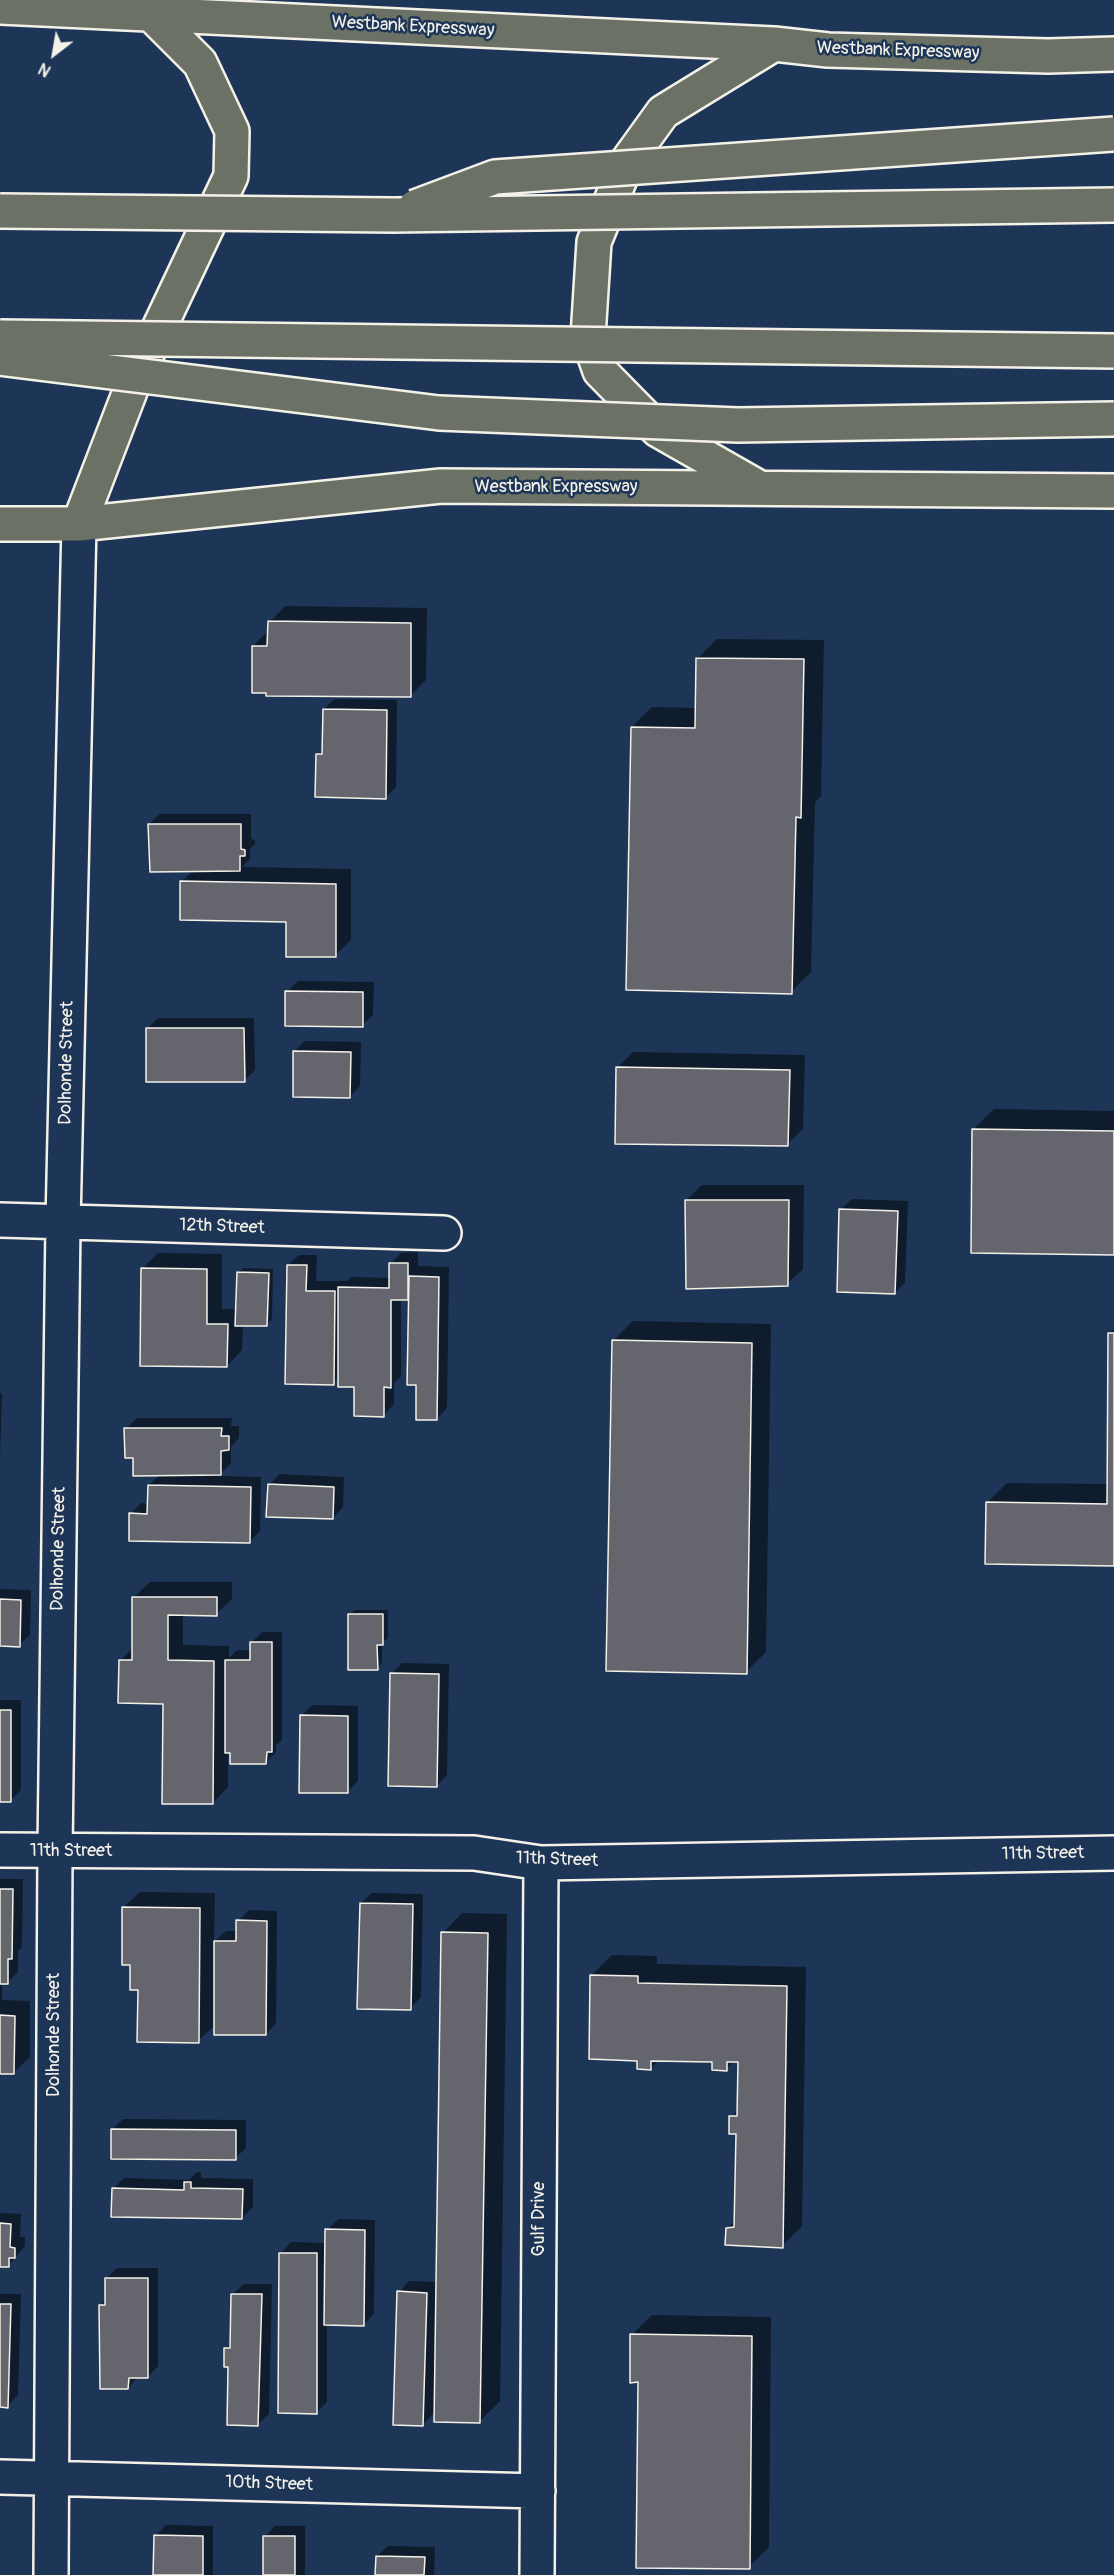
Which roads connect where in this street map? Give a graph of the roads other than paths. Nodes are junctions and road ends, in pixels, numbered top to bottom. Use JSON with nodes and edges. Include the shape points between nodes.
{"nodes":[{"id":1,"x":0,"y":7,"type":"edge"},
{"id":2,"x":149,"y":12,"type":"junction"},
{"id":3,"x":774,"y":44,"type":"junction"},
{"id":4,"x":1114,"y":54,"type":"edge"},
{"id":5,"x":1114,"y":134,"type":"edge"},
{"id":6,"x":1114,"y":205,"type":"edge"},
{"id":7,"x":0,"y":211,"type":"edge"},
{"id":8,"x":393,"y":214,"type":"junction"},
{"id":9,"x":0,"y":337,"type":"edge"},
{"id":10,"x":1114,"y":351,"type":"edge"},
{"id":11,"x":0,"y":358,"type":"edge"},
{"id":12,"x":1114,"y":419,"type":"edge"},
{"id":13,"x":759,"y":487,"type":"junction"},
{"id":14,"x":1114,"y":491,"type":"edge"},
{"id":15,"x":0,"y":524,"type":"edge"},
{"id":16,"x":79,"y":524,"type":"junction"},
{"id":17,"x":0,"y":1221,"type":"edge"},
{"id":18,"x":63,"y":1223,"type":"junction"},
{"id":19,"x":444,"y":1233,"type":"dead end"},
{"id":20,"x":0,"y":1850,"type":"edge"},
{"id":21,"x":55,"y":1851,"type":"junction"},
{"id":22,"x":1114,"y":1853,"type":"edge"},
{"id":23,"x":541,"y":1863,"type":"junction"},
{"id":24,"x":0,"y":2477,"type":"edge"},
{"id":25,"x":52,"y":2478,"type":"junction"},
{"id":26,"x":538,"y":2491,"type":"junction"},
{"id":27,"x":51,"y":2575,"type":"edge"},
{"id":28,"x":537,"y":2575,"type":"edge"}],
"edges":[{"from":1,"to":2,"type":"main road","name":"Westbank Expressway"},
{"from":2,"to":3,"type":"main road","name":"Westbank Expressway"},
{"from":2,"to":16,"type":"main road","via":[[200,63],[232,131],[231,176],[129,392]]},
{"from":3,"to":4,"type":"main road","name":"Westbank Expressway","via":[[828,50]]},
{"from":3,"to":13,"type":"main road","via":[[663,112],[627,162],[594,242],[588,337],[600,371],[658,430]]},
{"from":5,"to":8,"type":"main road","bridge":true,"via":[[495,177]]},
{"from":6,"to":8,"type":"main road","bridge":true},
{"from":7,"to":8,"type":"main road","bridge":true},
{"from":9,"to":10,"type":"main road","bridge":true},
{"from":11,"to":12,"type":"main road","bridge":true,"via":[[439,413],[738,425]]},
{"from":13,"to":14,"type":"main road","name":"Westbank Expressway"},
{"from":13,"to":16,"type":"main road","name":"Westbank Expressway","via":[[441,486]]},
{"from":15,"to":16,"type":"main road","name":"Westbank Expressway"},
{"from":16,"to":18,"type":"street","name":"Dolhonde Street"},
{"from":17,"to":18,"type":"street","name":"12th Street"},
{"from":18,"to":19,"type":"street","name":"12th Street"},
{"from":18,"to":21,"type":"street","name":"Dolhonde Street"},
{"from":20,"to":21,"type":"street","name":"11th Street"},
{"from":21,"to":23,"type":"street","name":"11th Street","via":[[474,1853]]},
{"from":21,"to":25,"type":"street","name":"Dolhonde Street"},
{"from":22,"to":23,"type":"street","name":"11th Street"},
{"from":23,"to":26,"type":"street","name":"Gulf Drive"},
{"from":24,"to":25,"type":"street","name":"10th Street"},
{"from":25,"to":26,"type":"street","name":"10th Street"},
{"from":25,"to":27,"type":"street","name":"Dolhonde Street"},
{"from":26,"to":28,"type":"street","name":"Gulf Drive"}]}
